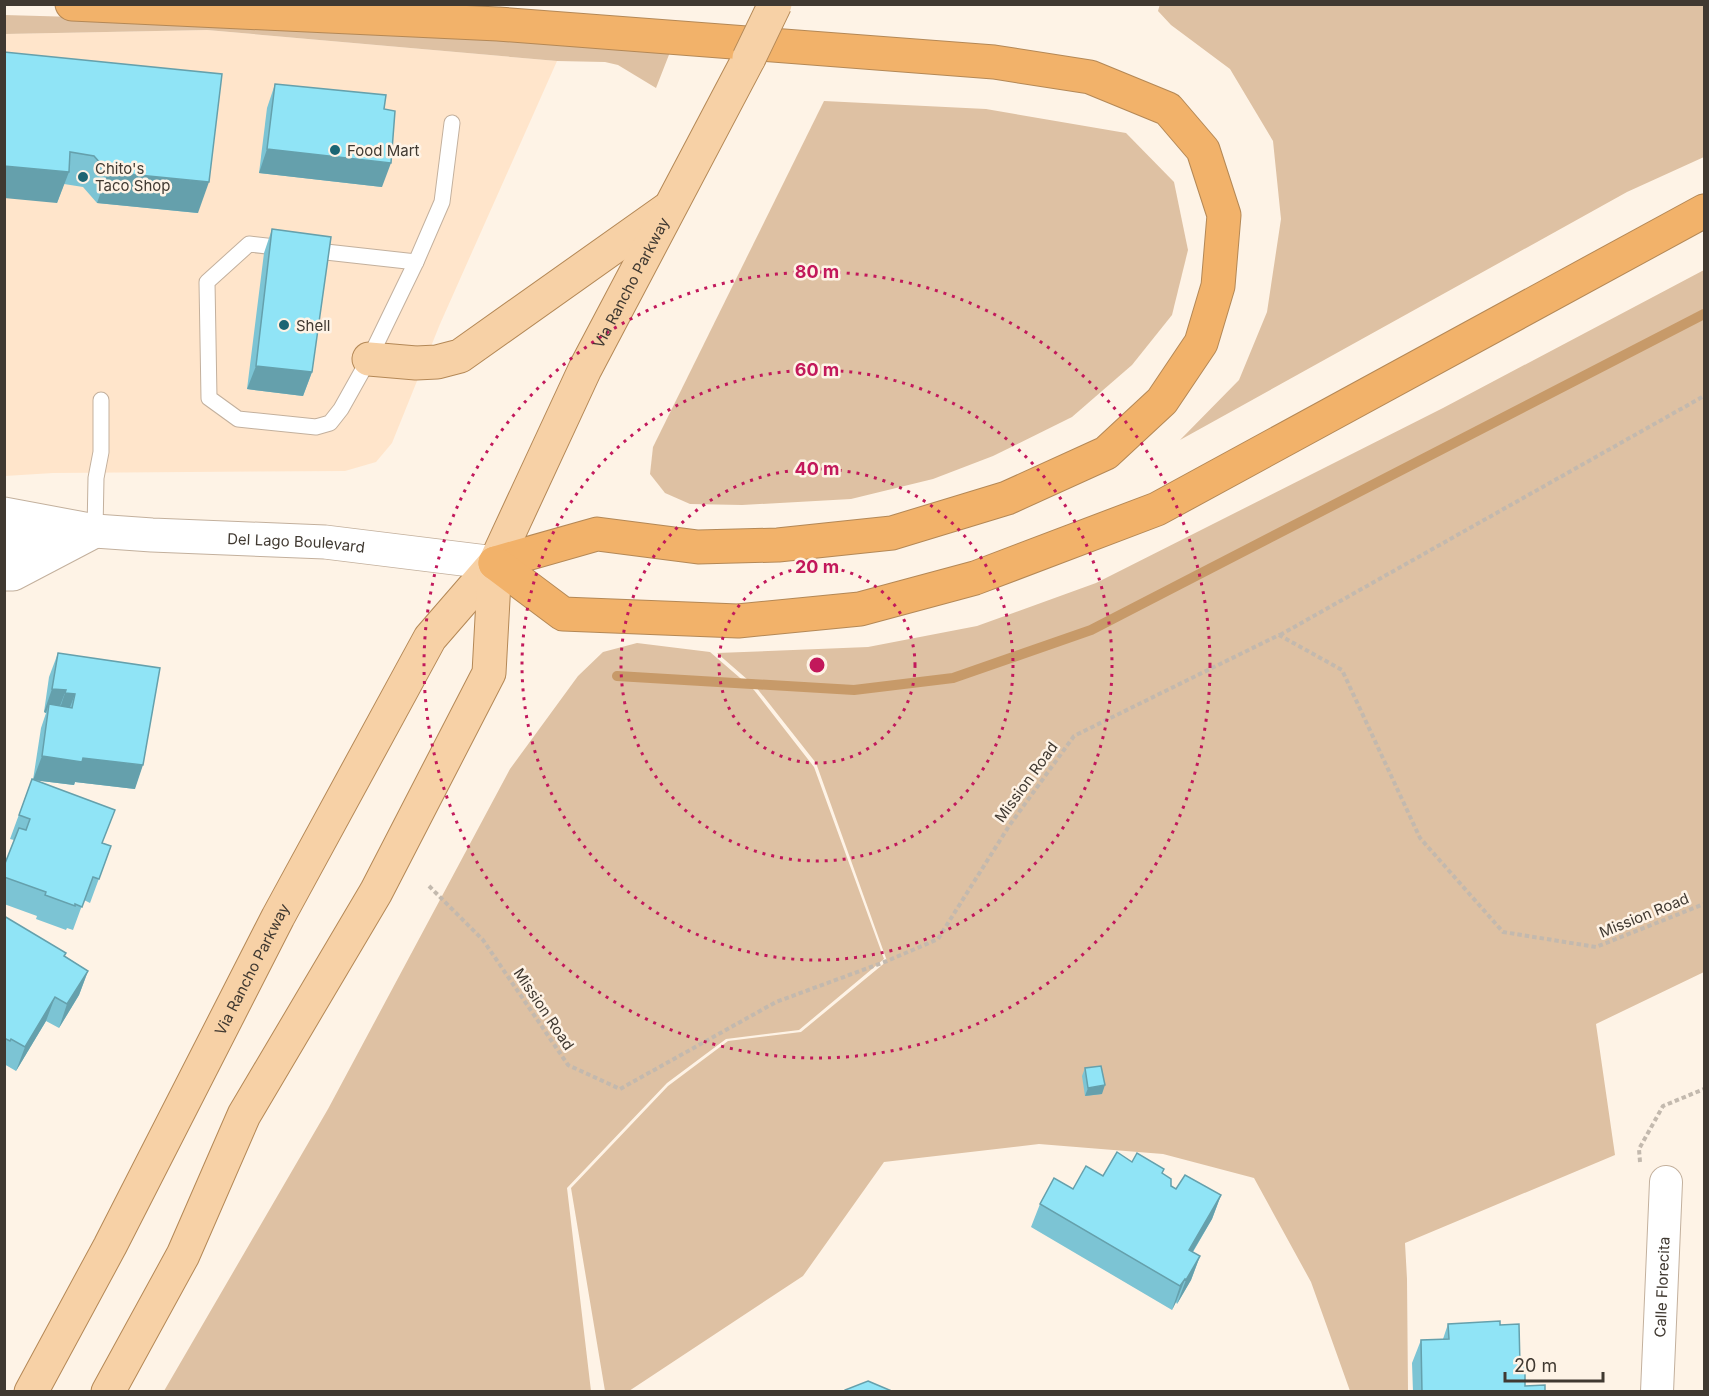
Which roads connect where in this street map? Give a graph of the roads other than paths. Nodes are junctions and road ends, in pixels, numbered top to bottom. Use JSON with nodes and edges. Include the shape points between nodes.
{"nodes":[{"id":1,"x":72,"y":4,"type":"edge"},
{"id":2,"x":775,"y":4,"type":"edge"},
{"id":3,"x":452,"y":123,"type":"dead end"},
{"id":4,"x":672,"y":206,"type":"junction"},
{"id":5,"x":1704,"y":212,"type":"edge"},
{"id":6,"x":416,"y":262,"type":"junction"},
{"id":7,"x":369,"y":359,"type":"junction"},
{"id":8,"x":101,"y":400,"type":"dead end"},
{"id":9,"x":4,"y":514,"type":"edge"},
{"id":10,"x":95,"y":531,"type":"junction"},
{"id":11,"x":4,"y":544,"type":"edge"},
{"id":12,"x":495,"y":563,"type":"junction"},
{"id":13,"x":4,"y":574,"type":"edge"},
{"id":14,"x":1666,"y":1182,"type":"road end"},
{"id":15,"x":31,"y":1392,"type":"edge"},
{"id":16,"x":108,"y":1392,"type":"edge"},
{"id":17,"x":1657,"y":1392,"type":"edge"}],
"edges":[{"from":1,"to":12,"type":"highway","via":[[498,24],[994,62],[1090,77],[1168,109],[1203,150],[1224,215],[1218,286],[1201,344],[1162,401],[1106,453],[1007,498],[892,533],[778,545],[698,547],[597,534]]},
{"from":2,"to":4,"type":"main road","name":"Via Rancho Parkway","bridge":true},
{"from":3,"to":6,"type":"lane","via":[[442,202]]},
{"from":4,"to":7,"type":"main road","via":[[460,356],[416,363]]},
{"from":4,"to":12,"type":"main road","name":"Via Rancho Parkway","via":[[585,369]]},
{"from":5,"to":12,"type":"highway","via":[[1158,509],[975,578],[860,609],[738,621],[563,614]]},
{"from":6,"to":7,"type":"lane"},
{"from":6,"to":7,"type":"lane","via":[[249,244],[207,282],[209,398],[238,419],[316,427],[330,423]]},
{"from":8,"to":10,"type":"lane"},
{"from":9,"to":10,"type":"main road","name":"Del Lago Boulevard"},
{"from":10,"to":11,"type":"main road"},
{"from":10,"to":12,"type":"main road","name":"Del Lago Boulevard","via":[[325,542]]},
{"from":10,"to":13,"type":"main road","via":[[13,574]]},
{"from":12,"to":15,"type":"main road","name":"Via Rancho Parkway","via":[[430,638],[278,917]]},
{"from":12,"to":16,"type":"main road","name":"Via Rancho Parkway","via":[[489,673],[376,892],[244,1115],[183,1255]]},
{"from":14,"to":17,"type":"street","name":"Calle Florecita"}]}
